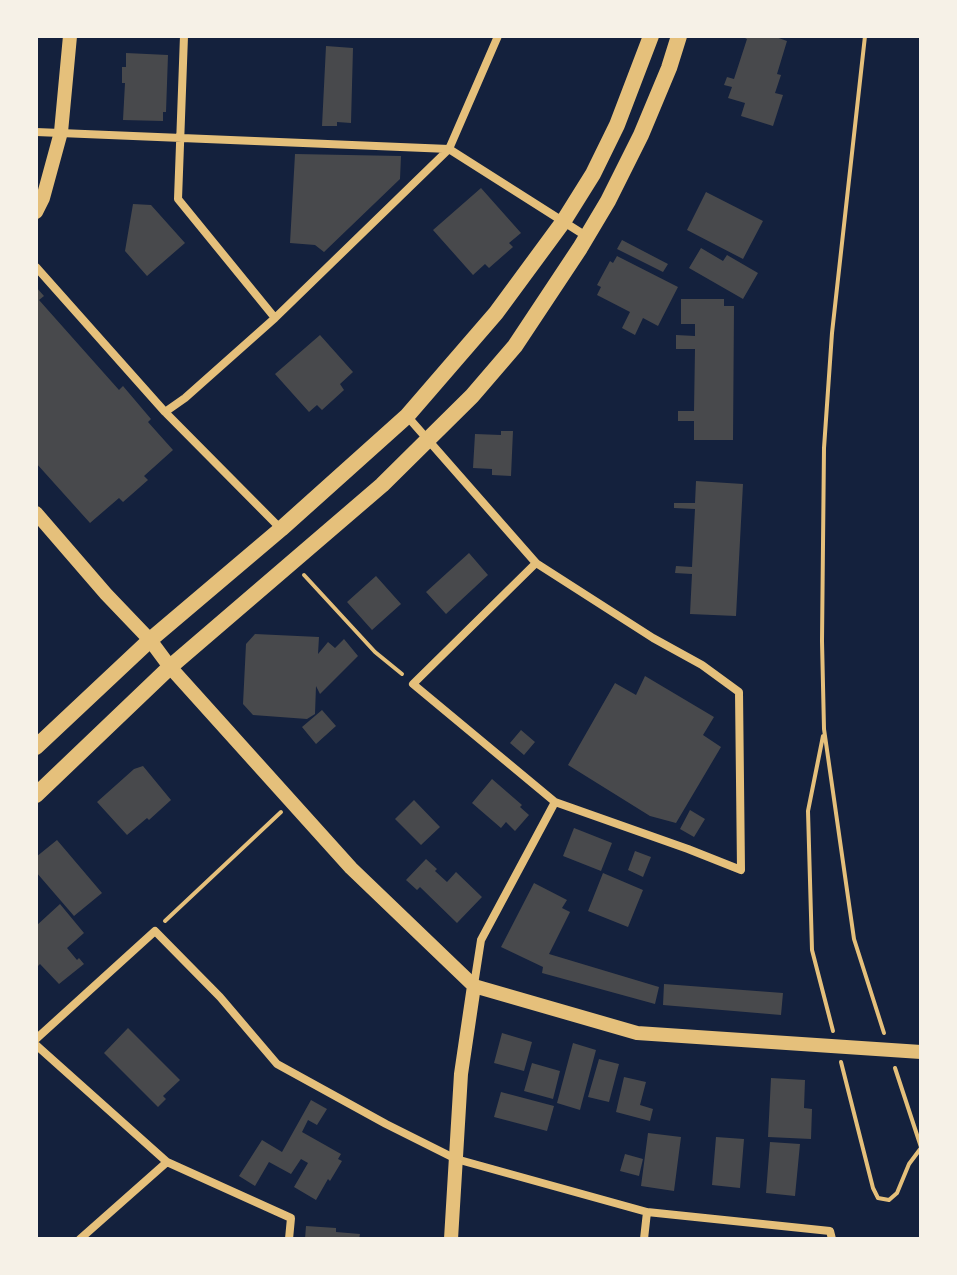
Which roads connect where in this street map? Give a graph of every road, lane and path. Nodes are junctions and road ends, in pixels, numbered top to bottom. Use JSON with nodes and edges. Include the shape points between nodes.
{"nodes":[{"id":1,"x":70,"y":36,"type":"edge"},
{"id":2,"x":184,"y":36,"type":"edge"},
{"id":3,"x":498,"y":36,"type":"edge"},
{"id":4,"x":651,"y":36,"type":"edge"},
{"id":5,"x":679,"y":36,"type":"edge"},
{"id":6,"x":865,"y":36,"type":"edge"},
{"id":7,"x":36,"y":132,"type":"edge"},
{"id":8,"x":61,"y":132,"type":"junction"},
{"id":9,"x":180,"y":137,"type":"junction"},
{"id":10,"x":449,"y":149,"type":"junction"},
{"id":11,"x":36,"y":212,"type":"edge"},
{"id":12,"x":563,"y":222,"type":"junction"},
{"id":13,"x":587,"y":237,"type":"junction"},
{"id":14,"x":36,"y":267,"type":"edge"},
{"id":15,"x":275,"y":318,"type":"junction"},
{"id":16,"x":165,"y":412,"type":"junction"},
{"id":17,"x":407,"y":416,"type":"junction"},
{"id":18,"x":428,"y":440,"type":"junction"},
{"id":19,"x":37,"y":516,"type":"edge"},
{"id":20,"x":281,"y":529,"type":"junction"},
{"id":21,"x":292,"y":562,"type":"junction"},
{"id":22,"x":536,"y":563,"type":"junction"},
{"id":23,"x":150,"y":640,"type":"junction"},
{"id":24,"x":170,"y":667,"type":"junction"},
{"id":25,"x":413,"y":684,"type":"junction"},
{"id":26,"x":824,"y":729,"type":"junction"},
{"id":27,"x":36,"y":747,"type":"edge"},
{"id":28,"x":36,"y":795,"type":"edge"},
{"id":29,"x":292,"y":802,"type":"junction"},
{"id":30,"x":555,"y":802,"type":"junction"},
{"id":31,"x":155,"y":931,"type":"junction"},
{"id":32,"x":474,"y":986,"type":"junction"},
{"id":33,"x":885,"y":1037,"type":"dead end"},
{"id":34,"x":36,"y":1039,"type":"edge"},
{"id":35,"x":36,"y":1045,"type":"edge"},
{"id":36,"x":837,"y":1047,"type":"junction"},
{"id":37,"x":921,"y":1052,"type":"edge"},
{"id":38,"x":894,"y":1065,"type":"dead end"},
{"id":39,"x":921,"y":1148,"type":"edge"},
{"id":40,"x":456,"y":1159,"type":"junction"},
{"id":41,"x":167,"y":1162,"type":"junction"},
{"id":42,"x":647,"y":1212,"type":"junction"},
{"id":43,"x":80,"y":1239,"type":"edge"},
{"id":44,"x":289,"y":1239,"type":"edge"},
{"id":45,"x":451,"y":1239,"type":"edge"},
{"id":46,"x":644,"y":1239,"type":"edge"},
{"id":47,"x":832,"y":1239,"type":"edge"}],
"edges":[{"from":1,"to":8,"type":"street"},
{"from":2,"to":9,"type":"street"},
{"from":3,"to":10,"type":"street"},
{"from":4,"to":12,"type":"main road","via":[[617,125]]},
{"from":5,"to":13,"type":"main road","via":[[641,135]]},
{"from":6,"to":26,"type":"path","via":[[824,448]]},
{"from":7,"to":8,"type":"street"},
{"from":8,"to":9,"type":"street"},
{"from":8,"to":11,"type":"street"},
{"from":9,"to":10,"type":"street"},
{"from":9,"to":15,"type":"street","via":[[178,199]]},
{"from":10,"to":12,"type":"street"},
{"from":10,"to":15,"type":"street"},
{"from":12,"to":13,"type":"street"},
{"from":12,"to":17,"type":"main road","via":[[496,313]]},
{"from":13,"to":18,"type":"main road","via":[[515,346]]},
{"from":14,"to":16,"type":"street"},
{"from":15,"to":16,"type":"street"},
{"from":16,"to":20,"type":"street"},
{"from":17,"to":18,"type":"street"},
{"from":17,"to":20,"type":"main road"},
{"from":18,"to":21,"type":"main road"},
{"from":18,"to":22,"type":"street"},
{"from":19,"to":23,"type":"street"},
{"from":20,"to":23,"type":"main road"},
{"from":21,"to":24,"type":"main road"},
{"from":21,"to":25,"type":"path","via":[[375,652]]},
{"from":22,"to":25,"type":"street"},
{"from":22,"to":30,"type":"street","via":[[739,692],[741,870]]},
{"from":23,"to":24,"type":"street"},
{"from":23,"to":27,"type":"main road"},
{"from":24,"to":28,"type":"main road"},
{"from":24,"to":29,"type":"street"},
{"from":25,"to":30,"type":"street"},
{"from":26,"to":33,"type":"path","via":[[854,939]]},
{"from":26,"to":36,"type":"path","via":[[808,811],[812,950]]},
{"from":29,"to":31,"type":"path"},
{"from":29,"to":32,"type":"street","via":[[351,868]]},
{"from":30,"to":32,"type":"street","via":[[481,940]]},
{"from":31,"to":34,"type":"street"},
{"from":31,"to":40,"type":"street","via":[[277,1064]]},
{"from":32,"to":36,"type":"street","via":[[637,1033]]},
{"from":32,"to":40,"type":"street"},
{"from":35,"to":41,"type":"street"},
{"from":36,"to":37,"type":"street"},
{"from":36,"to":39,"type":"path","via":[[878,1198],[889,1200],[897,1193]]},
{"from":38,"to":39,"type":"path"},
{"from":40,"to":42,"type":"street"},
{"from":40,"to":45,"type":"street"},
{"from":41,"to":43,"type":"street"},
{"from":41,"to":44,"type":"street","via":[[291,1218]]},
{"from":42,"to":46,"type":"street"},
{"from":42,"to":47,"type":"street","via":[[830,1231]]}]}
